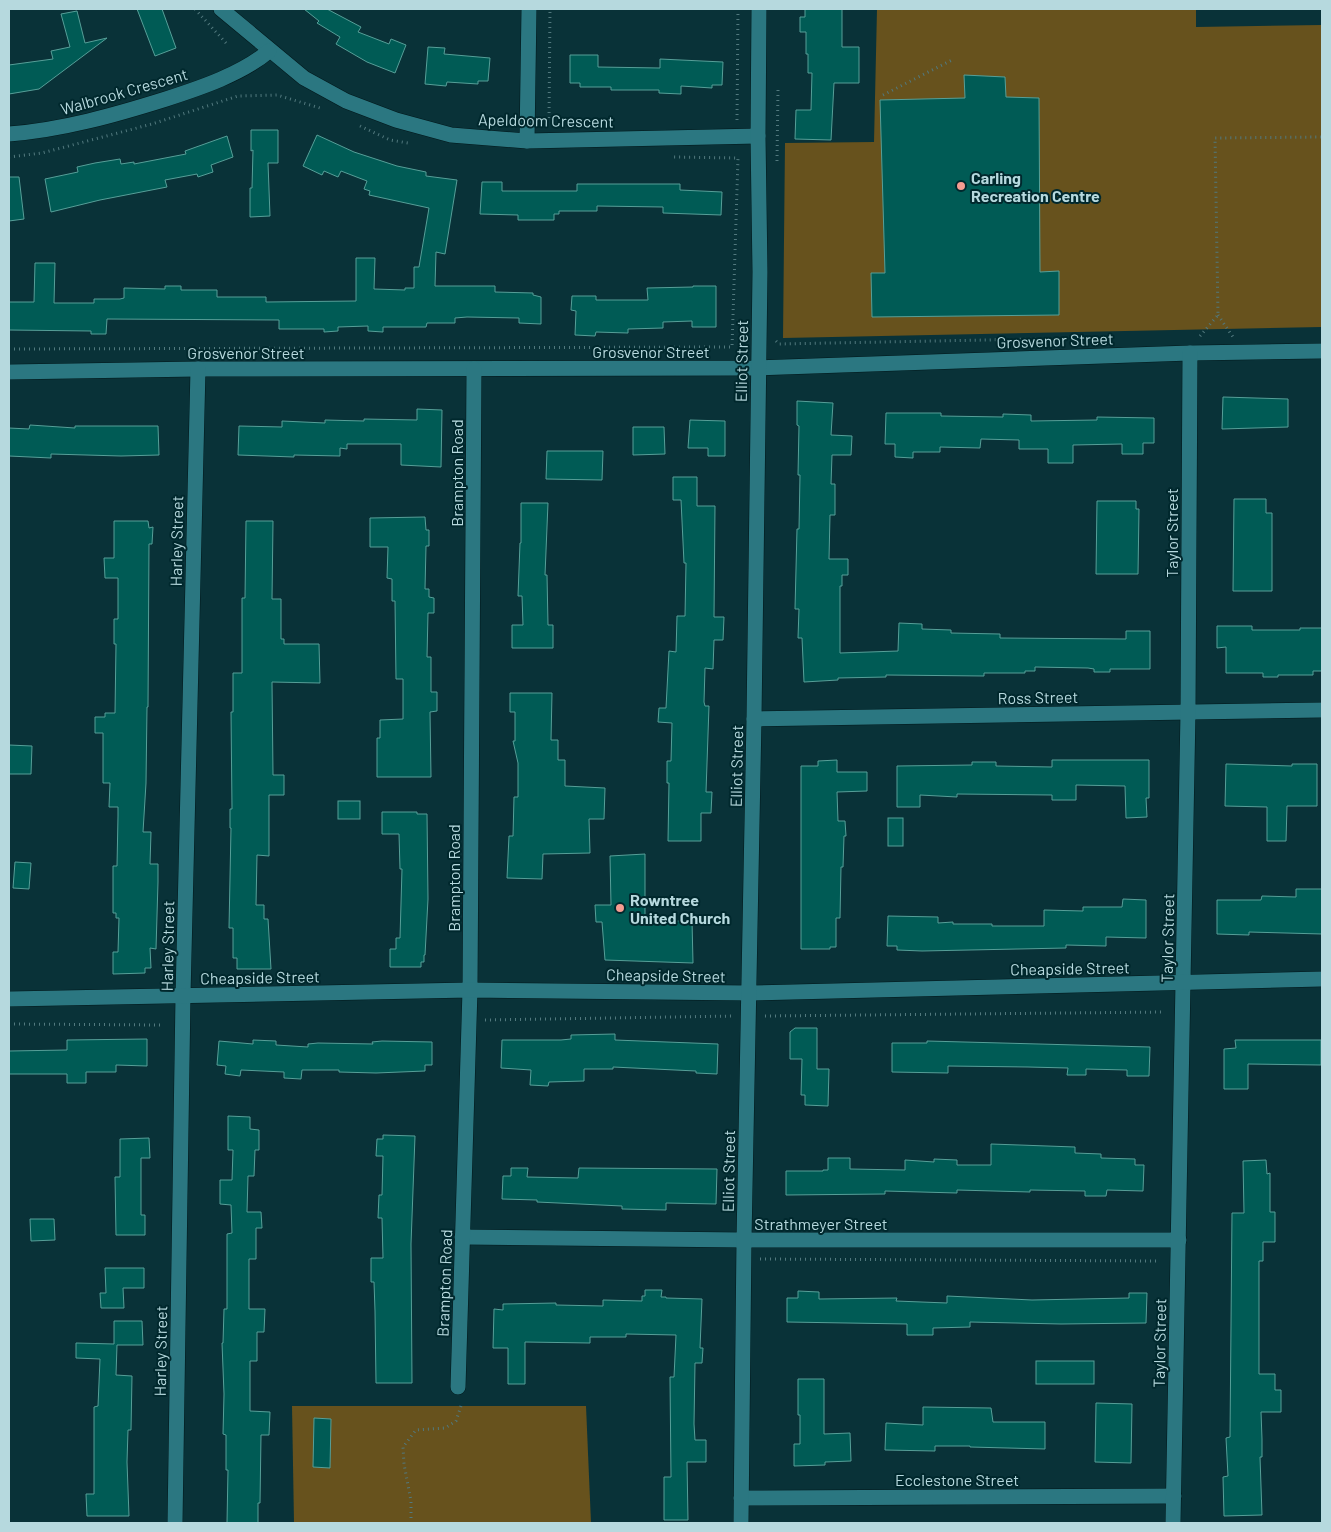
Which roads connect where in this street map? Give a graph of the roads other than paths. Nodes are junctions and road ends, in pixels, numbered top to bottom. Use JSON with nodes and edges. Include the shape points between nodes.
{"nodes":[{"id":1,"x":221,"y":9,"type":"edge"},
{"id":2,"x":529,"y":9,"type":"edge"},
{"id":3,"x":759,"y":9,"type":"edge"},
{"id":4,"x":269,"y":50,"type":"junction"},
{"id":5,"x":9,"y":134,"type":"edge"},
{"id":6,"x":758,"y":136,"type":"junction"},
{"id":7,"x":527,"y":141,"type":"junction"},
{"id":8,"x":1322,"y":351,"type":"edge"},
{"id":9,"x":1190,"y":353,"type":"junction"},
{"id":10,"x":758,"y":368,"type":"junction"},
{"id":11,"x":198,"y":369,"type":"junction"},
{"id":12,"x":474,"y":369,"type":"junction"},
{"id":13,"x":9,"y":372,"type":"edge"},
{"id":14,"x":1322,"y":710,"type":"edge"},
{"id":15,"x":1188,"y":712,"type":"junction"},
{"id":16,"x":754,"y":719,"type":"junction"},
{"id":17,"x":1322,"y":979,"type":"edge"},
{"id":18,"x":1184,"y":984,"type":"junction"},
{"id":19,"x":470,"y":990,"type":"junction"},
{"id":20,"x":750,"y":993,"type":"junction"},
{"id":21,"x":183,"y":996,"type":"junction"},
{"id":22,"x":9,"y":999,"type":"edge"},
{"id":23,"x":462,"y":1237,"type":"junction"},
{"id":24,"x":744,"y":1240,"type":"junction"},
{"id":25,"x":1179,"y":1240,"type":"junction"},
{"id":26,"x":458,"y":1388,"type":"road end"},
{"id":27,"x":1174,"y":1496,"type":"junction"},
{"id":28,"x":741,"y":1498,"type":"junction"},
{"id":29,"x":175,"y":1523,"type":"edge"},
{"id":30,"x":741,"y":1523,"type":"edge"},
{"id":31,"x":1173,"y":1523,"type":"edge"}],
"edges":[{"from":1,"to":4,"type":"street","name":"Apeldoom Crescent"},
{"from":2,"to":7,"type":"street"},
{"from":3,"to":6,"type":"street","name":"Elliot Street"},
{"from":4,"to":5,"type":"street","name":"Walbrook Crescent","via":[[258,60],[202,87],[118,114],[35,132]]},
{"from":4,"to":7,"type":"street","name":"Apeldoom Crescent","via":[[304,78],[346,101],[396,120],[451,135]]},
{"from":6,"to":7,"type":"street","name":"Apeldoom Crescent"},
{"from":6,"to":10,"type":"street","name":"Elliot Street"},
{"from":8,"to":9,"type":"street","name":"Grosvenor Street"},
{"from":9,"to":10,"type":"street","name":"Grosvenor Street"},
{"from":9,"to":15,"type":"street","name":"Taylor Street"},
{"from":10,"to":12,"type":"street","name":"Grosvenor Street"},
{"from":10,"to":16,"type":"street","name":"Elliot Street"},
{"from":11,"to":12,"type":"street","name":"Grosvenor Street"},
{"from":11,"to":13,"type":"street","name":"Grosvenor Street"},
{"from":11,"to":21,"type":"street","name":"Harley Street"},
{"from":12,"to":19,"type":"street","name":"Brampton Road"},
{"from":14,"to":15,"type":"street","name":"Ross Street"},
{"from":15,"to":16,"type":"street","name":"Ross Street"},
{"from":15,"to":18,"type":"street","name":"Taylor Street"},
{"from":16,"to":20,"type":"street","name":"Elliot Street"},
{"from":17,"to":18,"type":"street","name":"Cheapside Street"},
{"from":18,"to":20,"type":"street","name":"Cheapside Street"},
{"from":18,"to":25,"type":"street","name":"Taylor Street"},
{"from":19,"to":20,"type":"street","name":"Cheapside Street"},
{"from":19,"to":21,"type":"street","name":"Cheapside Street"},
{"from":19,"to":23,"type":"street","name":"Brampton Road"},
{"from":20,"to":24,"type":"street","name":"Elliot Street"},
{"from":21,"to":22,"type":"street","name":"Cheapside Street"},
{"from":21,"to":29,"type":"street","name":"Harley Street"},
{"from":23,"to":24,"type":"street","name":"Strathmeyer Street"},
{"from":23,"to":26,"type":"street","name":"Brampton Road"},
{"from":24,"to":25,"type":"street","name":"Strathmeyer Street"},
{"from":24,"to":28,"type":"street","name":"Elliot Street"},
{"from":25,"to":27,"type":"street","name":"Taylor Street"},
{"from":27,"to":28,"type":"street","name":"Ecclestone Street"},
{"from":27,"to":31,"type":"street","name":"Taylor Street"},
{"from":28,"to":30,"type":"street","name":"Elliot Street"}]}
